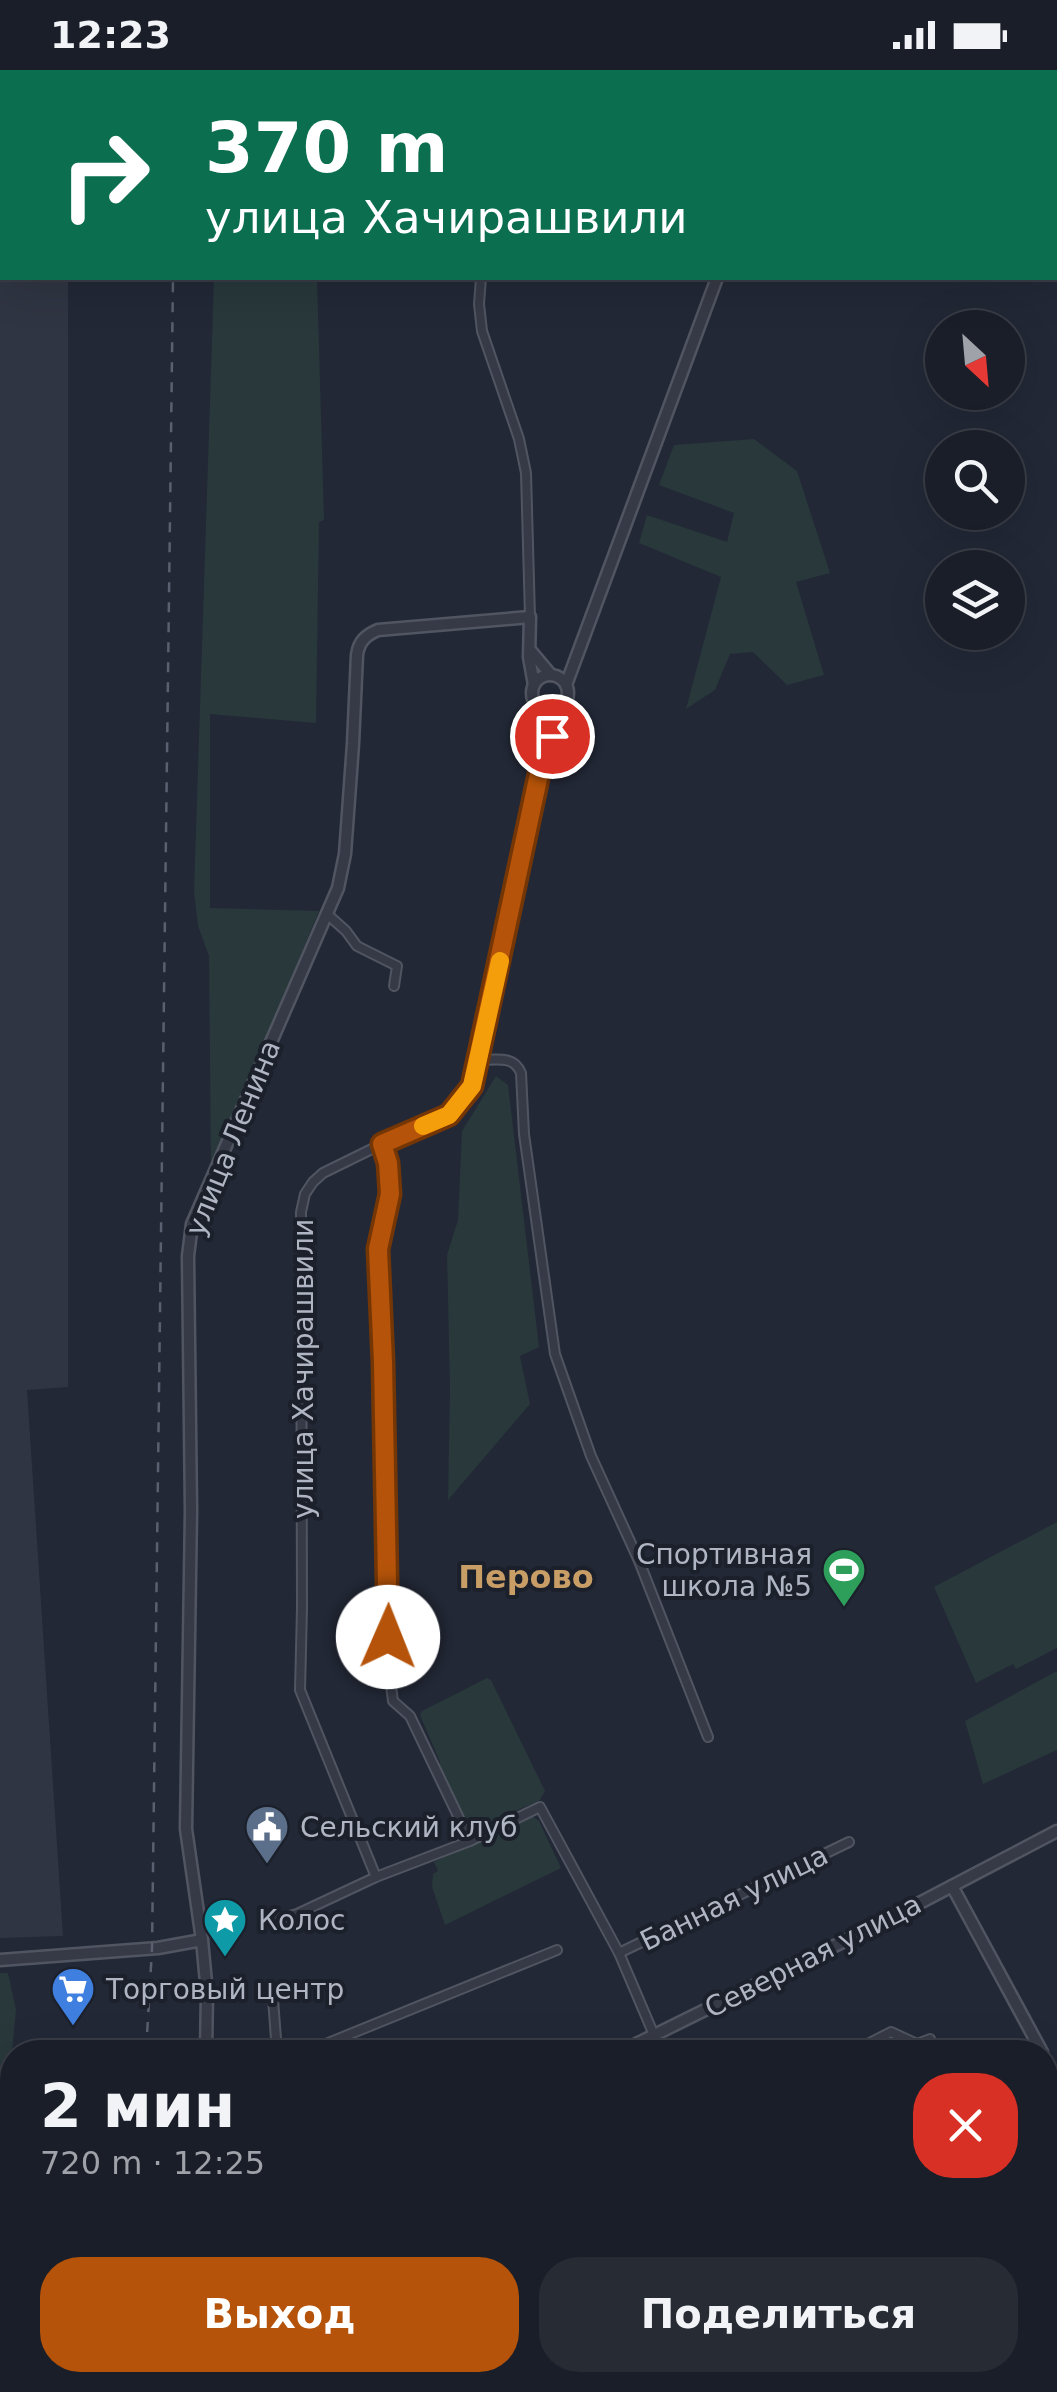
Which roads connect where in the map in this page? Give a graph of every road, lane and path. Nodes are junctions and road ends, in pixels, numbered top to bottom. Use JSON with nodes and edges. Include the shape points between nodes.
{"nodes":[{"id":1,"x":481,"y":280,"type":"edge"},
{"id":2,"x":717,"y":280,"type":"edge"},
{"id":3,"x":530,"y":617,"type":"junction"},
{"id":4,"x":529,"y":649,"type":"junction"},
{"id":5,"x":558,"y":679,"type":"junction"},
{"id":6,"x":534,"y":685,"type":"junction"},
{"id":7,"x":536,"y":705,"type":"junction"},
{"id":8,"x":555,"y":711,"type":"junction"},
{"id":9,"x":539,"y":774,"type":"junction"},
{"id":10,"x":327,"y":914,"type":"junction"},
{"id":11,"x":394,"y":986,"type":"dead end"},
{"id":12,"x":479,"y":1060,"type":"junction"},
{"id":13,"x":382,"y":1144,"type":"junction"},
{"id":14,"x":708,"y":1737,"type":"dead end"},
{"id":15,"x":1057,"y":1831,"type":"edge"},
{"id":16,"x":470,"y":1841,"type":"junction"},
{"id":17,"x":849,"y":1842,"type":"dead end"},
{"id":18,"x":376,"y":1877,"type":"junction"},
{"id":19,"x":952,"y":1886,"type":"junction"},
{"id":20,"x":266,"y":1922,"type":"dead end"},
{"id":21,"x":202,"y":1940,"type":"junction"},
{"id":22,"x":557,"y":1950,"type":"dead end"},
{"id":23,"x":619,"y":1953,"type":"junction"},
{"id":24,"x":0,"y":1960,"type":"edge"},
{"id":25,"x":273,"y":1999,"type":"dead end"},
{"id":26,"x":654,"y":2035,"type":"junction"},
{"id":27,"x":930,"y":2038,"type":"dead end"},
{"id":28,"x":206,"y":2040,"type":"edge"},
{"id":29,"x":276,"y":2040,"type":"edge"},
{"id":30,"x":336,"y":2040,"type":"edge"},
{"id":31,"x":644,"y":2040,"type":"edge"},
{"id":32,"x":657,"y":2040,"type":"edge"},
{"id":33,"x":875,"y":2040,"type":"edge"},
{"id":34,"x":908,"y":2040,"type":"edge"},
{"id":35,"x":926,"y":2040,"type":"edge"},
{"id":36,"x":1034,"y":2040,"type":"edge"}],
"edges":[{"from":1,"to":3,"type":"street","via":[[482,331],[526,473]]},
{"from":2,"to":5,"type":"street","via":[[573,663]]},
{"from":3,"to":4,"type":"street"},
{"from":3,"to":10,"type":"street","name":"улица Ленина","via":[[378,630],[360,642],[345,854]]},
{"from":4,"to":5,"type":"street"},
{"from":4,"to":6,"type":"street"},
{"from":5,"to":6,"type":"street"},
{"from":5,"to":8,"type":"street","via":[[567,698]]},
{"from":6,"to":7,"type":"street"},
{"from":7,"to":8,"type":"street"},
{"from":7,"to":9,"type":"street"},
{"from":8,"to":9,"type":"street","name":"улица Хачирашвили"},
{"from":9,"to":12,"type":"street","name":"улица Хачирашвили"},
{"from":10,"to":11,"type":"street","via":[[357,946],[397,966]]},
{"from":10,"to":21,"type":"street","name":"улица Ленина","via":[[192,1224],[188,1256],[186,1829]]},
{"from":12,"to":13,"type":"street","name":"улица Хачирашвили","via":[[472,1086],[449,1115]]},
{"from":12,"to":14,"type":"street","via":[[510,1060],[521,1073],[555,1354]]},
{"from":13,"to":16,"type":"street","via":[[390,1194],[378,1249],[392,1701],[410,1716]]},
{"from":13,"to":18,"type":"street","name":"улица Хачирашвили","via":[[323,1174],[305,1194],[302,1212],[300,1690]]},
{"from":15,"to":19,"type":"street","name":"Северная улица"},
{"from":16,"to":18,"type":"street"},
{"from":16,"to":23,"type":"street","via":[[540,1807]]},
{"from":17,"to":23,"type":"street","name":"Банная улица"},
{"from":18,"to":20,"type":"street"},
{"from":19,"to":26,"type":"street","name":"Северная улица"},
{"from":19,"to":36,"type":"street"},
{"from":21,"to":24,"type":"street"},
{"from":21,"to":28,"type":"street"},
{"from":22,"to":30,"type":"street"},
{"from":23,"to":26,"type":"street"},
{"from":25,"to":29,"type":"street"},
{"from":26,"to":31,"type":"street","name":"Северная улица"},
{"from":26,"to":32,"type":"street"},
{"from":27,"to":35,"type":"street"},
{"from":33,"to":34,"type":"street","via":[[891,2032]]}]}
